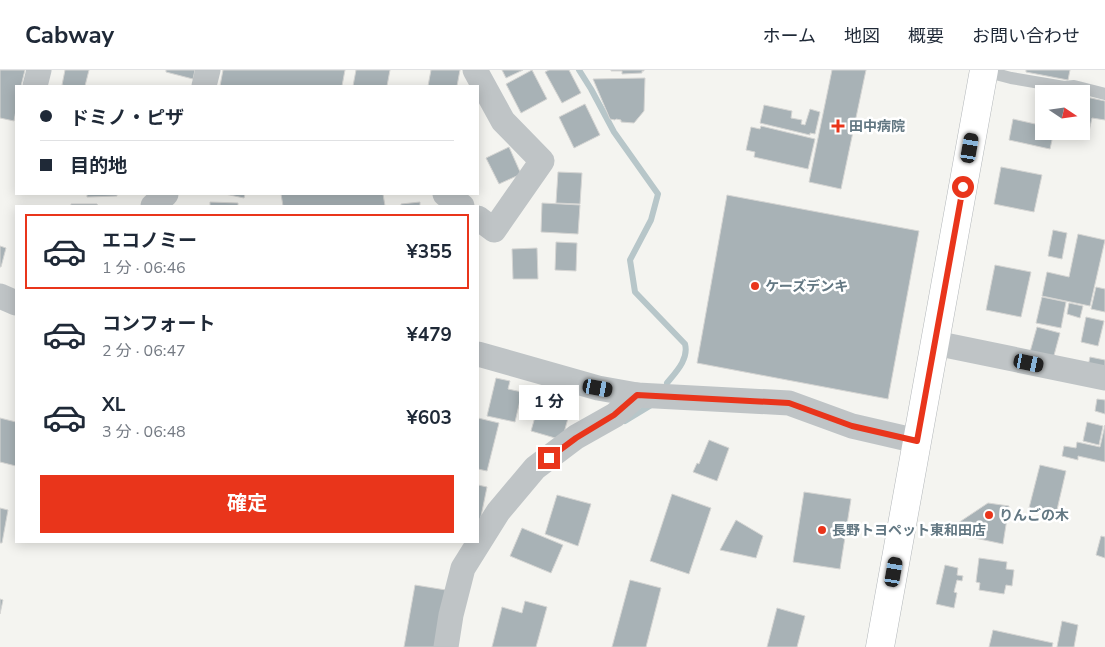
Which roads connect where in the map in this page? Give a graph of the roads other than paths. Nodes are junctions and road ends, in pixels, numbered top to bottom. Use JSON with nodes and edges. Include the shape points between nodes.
{"nodes":[{"id":1,"x":39,"y":70,"type":"edge"},
{"id":2,"x":208,"y":70,"type":"edge"},
{"id":3,"x":475,"y":70,"type":"edge"},
{"id":4,"x":984,"y":70,"type":"edge"},
{"id":5,"x":35,"y":85,"type":"edge"},
{"id":6,"x":204,"y":85,"type":"edge"},
{"id":7,"x":1105,"y":94,"type":"edge"},
{"id":8,"x":165,"y":195,"type":"edge"},
{"id":9,"x":447,"y":195,"type":"edge"},
{"id":10,"x":154,"y":205,"type":"edge"},
{"id":11,"x":461,"y":205,"type":"edge"},
{"id":12,"x":479,"y":219,"type":"edge"},
{"id":13,"x":0,"y":296,"type":"edge"},
{"id":14,"x":15,"y":304,"type":"edge"},
{"id":15,"x":935,"y":343,"type":"junction"},
{"id":16,"x":479,"y":354,"type":"edge"},
{"id":17,"x":1105,"y":378,"type":"edge"},
{"id":18,"x":637,"y":395,"type":"junction"},
{"id":19,"x":917,"y":441,"type":"junction"},
{"id":20,"x":479,"y":542,"type":"edge"},
{"id":21,"x":479,"y":543,"type":"edge"},
{"id":22,"x":446,"y":647,"type":"edge"},
{"id":23,"x":880,"y":647,"type":"edge"}],
"edges":[{"from":1,"to":5,"type":"street"},
{"from":2,"to":6,"type":"street"},
{"from":3,"to":12,"type":"street","via":[[503,121],[542,161],[494,230]]},
{"from":4,"to":7,"type":"lane","via":[[1011,78],[1064,88],[1074,86]]},
{"from":4,"to":15,"type":"highway"},
{"from":8,"to":10,"type":"street"},
{"from":9,"to":11,"type":"street"},
{"from":13,"to":14,"type":"street"},
{"from":15,"to":17,"type":"street"},
{"from":15,"to":19,"type":"highway"},
{"from":16,"to":18,"type":"street","via":[[598,388]]},
{"from":18,"to":19,"type":"street","via":[[789,403],[852,426]]},
{"from":18,"to":20,"type":"street","via":[[614,415],[536,468],[498,512]]},
{"from":19,"to":23,"type":"highway"},
{"from":21,"to":22,"type":"street","via":[[463,568]]}]}
